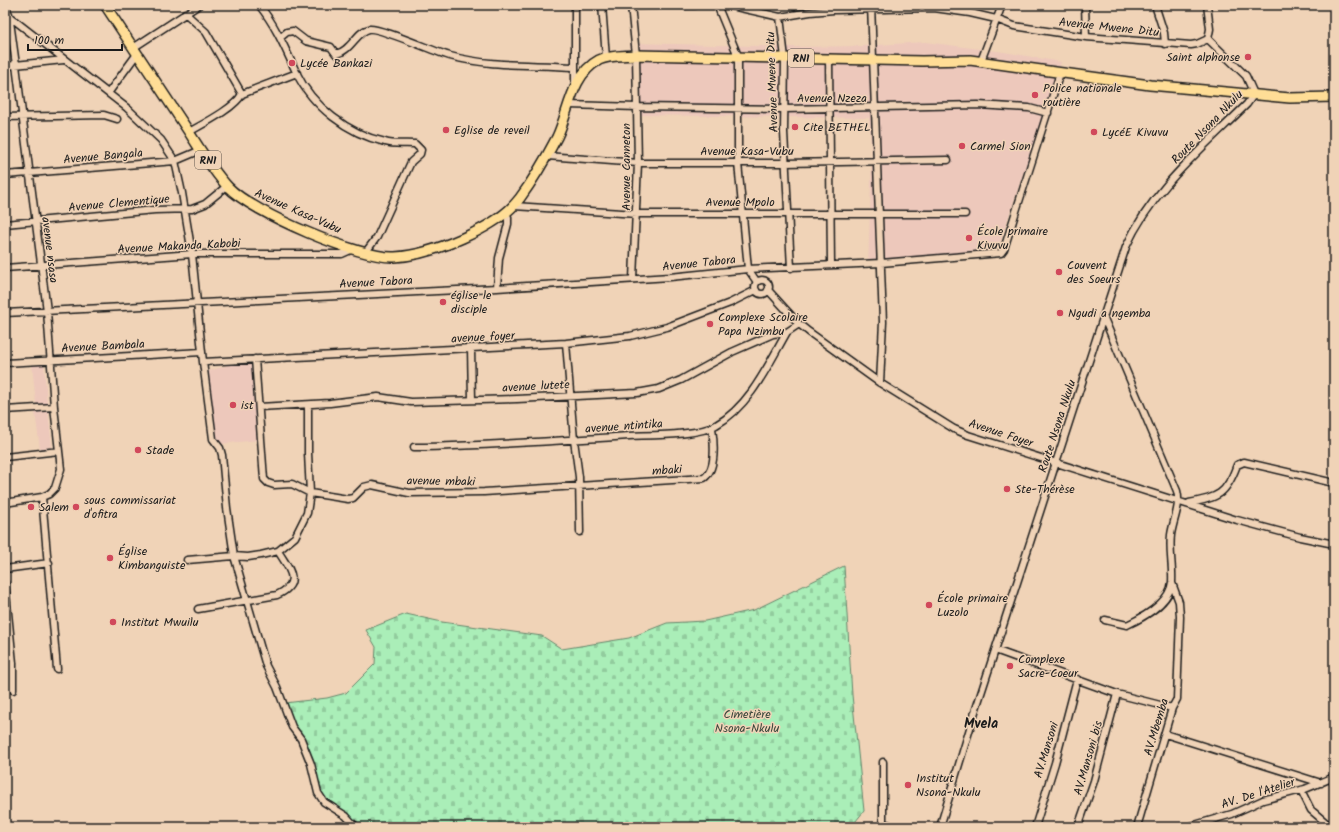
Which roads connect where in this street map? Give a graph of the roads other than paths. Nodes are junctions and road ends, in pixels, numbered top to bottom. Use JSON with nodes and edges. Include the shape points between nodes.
{"nodes":[{"id":1,"x":5,"y":5,"type":"edge"},
{"id":2,"x":105,"y":5,"type":"edge"},
{"id":3,"x":199,"y":5,"type":"edge"},
{"id":4,"x":259,"y":5,"type":"edge"},
{"id":5,"x":575,"y":5,"type":"edge"},
{"id":6,"x":602,"y":5,"type":"edge"},
{"id":7,"x":632,"y":5,"type":"edge"},
{"id":8,"x":695,"y":5,"type":"edge"},
{"id":9,"x":717,"y":5,"type":"edge"},
{"id":10,"x":727,"y":5,"type":"edge"},
{"id":11,"x":1002,"y":5,"type":"edge"},
{"id":12,"x":1085,"y":5,"type":"edge"},
{"id":13,"x":1155,"y":5,"type":"edge"},
{"id":14,"x":1207,"y":5,"type":"edge"},
{"id":15,"x":871,"y":7,"type":"edge"},
{"id":16,"x":185,"y":13,"type":"junction"},
{"id":17,"x":7,"y":14,"type":"edge"},
{"id":18,"x":780,"y":18,"type":"junction"},
{"id":19,"x":996,"y":19,"type":"junction"},
{"id":20,"x":281,"y":37,"type":"junction"},
{"id":21,"x":1086,"y":37,"type":"junction"},
{"id":22,"x":1208,"y":39,"type":"junction"},
{"id":23,"x":1165,"y":44,"type":"junction"},
{"id":24,"x":135,"y":51,"type":"junction"},
{"id":25,"x":636,"y":55,"type":"junction"},
{"id":26,"x":738,"y":56,"type":"junction"},
{"id":27,"x":606,"y":58,"type":"junction"},
{"id":28,"x":785,"y":58,"type":"junction"},
{"id":29,"x":829,"y":58,"type":"junction"},
{"id":30,"x":874,"y":59,"type":"junction"},
{"id":31,"x":64,"y":60,"type":"junction"},
{"id":32,"x":981,"y":61,"type":"junction"},
{"id":33,"x":16,"y":65,"type":"junction"},
{"id":34,"x":5,"y":66,"type":"edge"},
{"id":35,"x":574,"y":67,"type":"junction"},
{"id":36,"x":297,"y":73,"type":"junction"},
{"id":37,"x":1060,"y":73,"type":"junction"},
{"id":38,"x":575,"y":88,"type":"junction"},
{"id":39,"x":109,"y":92,"type":"junction"},
{"id":40,"x":242,"y":94,"type":"junction"},
{"id":41,"x":1254,"y":94,"type":"junction"},
{"id":42,"x":1334,"y":97,"type":"edge"},
{"id":43,"x":568,"y":105,"type":"junction"},
{"id":44,"x":638,"y":107,"type":"junction"},
{"id":45,"x":738,"y":108,"type":"junction"},
{"id":46,"x":876,"y":108,"type":"junction"},
{"id":47,"x":784,"y":109,"type":"junction"},
{"id":48,"x":829,"y":109,"type":"junction"},
{"id":49,"x":1048,"y":114,"type":"junction"},
{"id":50,"x":21,"y":116,"type":"junction"},
{"id":51,"x":5,"y":117,"type":"edge"},
{"id":52,"x":117,"y":119,"type":"dead end"},
{"id":53,"x":189,"y":132,"type":"junction"},
{"id":54,"x":201,"y":150,"type":"junction"},
{"id":55,"x":547,"y":156,"type":"junction"},
{"id":56,"x":948,"y":160,"type":"dead end"},
{"id":57,"x":175,"y":161,"type":"junction"},
{"id":58,"x":830,"y":162,"type":"junction"},
{"id":59,"x":878,"y":162,"type":"junction"},
{"id":60,"x":638,"y":163,"type":"junction"},
{"id":61,"x":738,"y":163,"type":"junction"},
{"id":62,"x":786,"y":163,"type":"junction"},
{"id":63,"x":28,"y":173,"type":"junction"},
{"id":64,"x":5,"y":175,"type":"edge"},
{"id":65,"x":227,"y":186,"type":"junction"},
{"id":66,"x":514,"y":206,"type":"junction"},
{"id":67,"x":184,"y":210,"type":"junction"},
{"id":68,"x":742,"y":213,"type":"junction"},
{"id":69,"x":788,"y":213,"type":"junction"},
{"id":70,"x":830,"y":213,"type":"junction"},
{"id":71,"x":879,"y":213,"type":"junction"},
{"id":72,"x":637,"y":214,"type":"junction"},
{"id":73,"x":965,"y":214,"type":"dead end"},
{"id":74,"x":505,"y":215,"type":"junction"},
{"id":75,"x":35,"y":222,"type":"junction"},
{"id":76,"x":5,"y":224,"type":"edge"},
{"id":77,"x":354,"y":248,"type":"junction"},
{"id":78,"x":365,"y":253,"type":"junction"},
{"id":79,"x":192,"y":254,"type":"junction"},
{"id":80,"x":881,"y":263,"type":"junction"},
{"id":81,"x":831,"y":265,"type":"junction"},
{"id":82,"x":40,"y":266,"type":"junction"},
{"id":83,"x":5,"y":268,"type":"edge"},
{"id":84,"x":791,"y":268,"type":"junction"},
{"id":85,"x":748,"y":269,"type":"junction"},
{"id":86,"x":633,"y":279,"type":"junction"},
{"id":87,"x":757,"y":282,"type":"junction"},
{"id":88,"x":496,"y":288,"type":"junction"},
{"id":89,"x":756,"y":290,"type":"junction"},
{"id":90,"x":768,"y":290,"type":"junction"},
{"id":91,"x":197,"y":303,"type":"junction"},
{"id":92,"x":46,"y":311,"type":"junction"},
{"id":93,"x":5,"y":313,"type":"edge"},
{"id":94,"x":1103,"y":316,"type":"junction"},
{"id":95,"x":799,"y":324,"type":"junction"},
{"id":96,"x":787,"y":332,"type":"junction"},
{"id":97,"x":566,"y":344,"type":"junction"},
{"id":98,"x":471,"y":348,"type":"junction"},
{"id":99,"x":202,"y":352,"type":"junction"},
{"id":100,"x":255,"y":359,"type":"junction"},
{"id":101,"x":51,"y":360,"type":"junction"},
{"id":102,"x":203,"y":362,"type":"junction"},
{"id":103,"x":5,"y":363,"type":"edge"},
{"id":104,"x":880,"y":383,"type":"junction"},
{"id":105,"x":569,"y":395,"type":"junction"},
{"id":106,"x":472,"y":400,"type":"junction"},
{"id":107,"x":308,"y":405,"type":"junction"},
{"id":108,"x":54,"y":406,"type":"junction"},
{"id":109,"x":259,"y":407,"type":"junction"},
{"id":110,"x":5,"y":410,"type":"edge"},
{"id":111,"x":712,"y":428,"type":"junction"},
{"id":112,"x":574,"y":440,"type":"junction"},
{"id":113,"x":414,"y":447,"type":"dead end"},
{"id":114,"x":58,"y":451,"type":"junction"},
{"id":115,"x":5,"y":457,"type":"edge"},
{"id":116,"x":1056,"y":463,"type":"junction"},
{"id":117,"x":1334,"y":483,"type":"edge"},
{"id":118,"x":578,"y":486,"type":"junction"},
{"id":119,"x":310,"y":493,"type":"junction"},
{"id":120,"x":42,"y":498,"type":"junction"},
{"id":121,"x":1180,"y":501,"type":"junction"},
{"id":122,"x":5,"y":503,"type":"edge"},
{"id":123,"x":1187,"y":503,"type":"junction"},
{"id":124,"x":580,"y":532,"type":"dead end"},
{"id":125,"x":1334,"y":544,"type":"edge"},
{"id":126,"x":278,"y":551,"type":"junction"},
{"id":127,"x":234,"y":556,"type":"junction"},
{"id":128,"x":187,"y":560,"type":"dead end"},
{"id":129,"x":49,"y":563,"type":"junction"},
{"id":130,"x":5,"y":569,"type":"edge"},
{"id":131,"x":1172,"y":583,"type":"junction"},
{"id":132,"x":5,"y":584,"type":"edge"},
{"id":133,"x":246,"y":599,"type":"junction"},
{"id":134,"x":198,"y":610,"type":"dead end"},
{"id":135,"x":1105,"y":620,"type":"dead end"},
{"id":136,"x":996,"y":650,"type":"junction"},
{"id":137,"x":57,"y":669,"type":"dead end"},
{"id":138,"x":1077,"y":679,"type":"junction"},
{"id":139,"x":13,"y":690,"type":"dead end"},
{"id":140,"x":1117,"y":694,"type":"junction"},
{"id":141,"x":1172,"y":708,"type":"junction"},
{"id":142,"x":1165,"y":734,"type":"junction"},
{"id":143,"x":883,"y":762,"type":"dead end"},
{"id":144,"x":1334,"y":777,"type":"edge"},
{"id":145,"x":1321,"y":783,"type":"junction"},
{"id":146,"x":1301,"y":790,"type":"junction"},
{"id":147,"x":356,"y":827,"type":"edge"},
{"id":148,"x":893,"y":827,"type":"edge"},
{"id":149,"x":940,"y":827,"type":"edge"},
{"id":150,"x":1034,"y":827,"type":"edge"},
{"id":151,"x":1078,"y":827,"type":"edge"},
{"id":152,"x":1137,"y":827,"type":"edge"},
{"id":153,"x":1188,"y":827,"type":"edge"},
{"id":154,"x":1331,"y":827,"type":"edge"}],
"edges":[{"from":1,"to":17,"type":"street"},
{"from":2,"to":24,"type":"highway","name":"Avenue Kasa-Vubu","number":"RN1"},
{"from":3,"to":16,"type":"street"},
{"from":4,"to":20,"type":"street"},
{"from":5,"to":35,"type":"street"},
{"from":6,"to":27,"type":"street"},
{"from":7,"to":8,"type":"street"},
{"from":7,"to":25,"type":"street","name":"Avenue Canneton"},
{"from":9,"to":26,"type":"street"},
{"from":10,"to":18,"type":"street"},
{"from":11,"to":19,"type":"street"},
{"from":12,"to":21,"type":"street"},
{"from":13,"to":23,"type":"street"},
{"from":14,"to":22,"type":"street","via":[[1210,29]]},
{"from":15,"to":18,"type":"street","name":"Avenue Mwene Ditu","via":[[810,12]]},
{"from":15,"to":19,"type":"street","name":"Avenue Mwene Ditu","via":[[934,8]]},
{"from":15,"to":30,"type":"street"},
{"from":16,"to":24,"type":"street"},
{"from":16,"to":40,"type":"street","via":[[206,32]]},
{"from":17,"to":31,"type":"street"},
{"from":17,"to":33,"type":"street","name":"avenue nsasa"},
{"from":18,"to":28,"type":"street","name":"Avenue Mwene Ditu"},
{"from":19,"to":21,"type":"street","name":"Avenue Mwene Ditu","via":[[1014,26]]},
{"from":19,"to":32,"type":"street"},
{"from":20,"to":35,"type":"street","via":[[291,31],[306,41],[331,47],[336,54],[352,45],[371,28],[468,60]]},
{"from":20,"to":36,"type":"street"},
{"from":21,"to":23,"type":"street","name":"Avenue Mwene Ditu"},
{"from":22,"to":23,"type":"street","name":"Avenue Mwene Ditu","via":[[1194,45]]},
{"from":22,"to":41,"type":"street","via":[[1246,76]]},
{"from":24,"to":39,"type":"street"},
{"from":24,"to":53,"type":"highway","name":"Avenue Kasa-Vubu","number":"RN1"},
{"from":25,"to":26,"type":"highway","number":"RN1"},
{"from":25,"to":27,"type":"highway","number":"RN1"},
{"from":25,"to":44,"type":"street","name":"Avenue Canneton"},
{"from":26,"to":28,"type":"highway","number":"RN1"},
{"from":26,"to":45,"type":"street"},
{"from":27,"to":38,"type":"highway","number":"RN1","via":[[590,67]]},
{"from":28,"to":29,"type":"highway","number":"RN1"},
{"from":28,"to":47,"type":"street","name":"Avenue Mwene Ditu"},
{"from":29,"to":30,"type":"highway","number":"RN1"},
{"from":29,"to":48,"type":"street"},
{"from":30,"to":32,"type":"highway","number":"RN1"},
{"from":30,"to":46,"type":"street"},
{"from":31,"to":33,"type":"street"},
{"from":31,"to":39,"type":"street"},
{"from":32,"to":37,"type":"highway","number":"RN1"},
{"from":33,"to":34,"type":"street"},
{"from":33,"to":50,"type":"street","name":"avenue nsasa"},
{"from":35,"to":38,"type":"street"},
{"from":36,"to":40,"type":"street"},
{"from":36,"to":78,"type":"street","via":[[316,102],[348,126],[367,137],[386,143],[415,144],[421,150],[411,162],[377,237]]},
{"from":37,"to":41,"type":"highway","number":"RN1","via":[[1150,85]]},
{"from":37,"to":49,"type":"street"},
{"from":38,"to":43,"type":"highway","number":"RN1"},
{"from":39,"to":57,"type":"street","via":[[155,134]]},
{"from":40,"to":53,"type":"street","via":[[224,111]]},
{"from":41,"to":42,"type":"highway","number":"RN1","via":[[1290,98]]},
{"from":41,"to":94,"type":"street","name":"Route Nsona Nkulu","via":[[1248,104],[1162,190],[1145,212],[1126,247]]},
{"from":43,"to":44,"type":"street","name":"Avenue Nzeza"},
{"from":43,"to":55,"type":"highway","number":"RN1","via":[[558,135]]},
{"from":44,"to":45,"type":"street","name":"Avenue Nzeza"},
{"from":44,"to":60,"type":"street","name":"Avenue Canneton"},
{"from":45,"to":47,"type":"street","name":"Avenue Nzeza"},
{"from":45,"to":61,"type":"street"},
{"from":46,"to":48,"type":"street","name":"Avenue Nzeza"},
{"from":46,"to":49,"type":"street","name":"Avenue Nzeza","via":[[978,105],[1029,108]]},
{"from":46,"to":59,"type":"street"},
{"from":47,"to":48,"type":"street","name":"Avenue Nzeza"},
{"from":47,"to":62,"type":"street","name":"Avenue Mwene Ditu"},
{"from":48,"to":58,"type":"street"},
{"from":49,"to":80,"type":"street","name":"Avenue Tabora","via":[[1004,249],[999,253]]},
{"from":50,"to":51,"type":"street"},
{"from":50,"to":52,"type":"street","via":[[104,115]]},
{"from":50,"to":63,"type":"street","name":"avenue nsasa"},
{"from":53,"to":54,"type":"highway","name":"Avenue Kasa-Vubu","number":"RN1"},
{"from":54,"to":57,"type":"street","name":"Avenue Bangala","via":[[192,156]]},
{"from":54,"to":65,"type":"highway","name":"Avenue Kasa-Vubu","number":"RN1"},
{"from":55,"to":60,"type":"street","name":"Avenue Kasa-Vubu"},
{"from":55,"to":66,"type":"highway","number":"RN1"},
{"from":56,"to":59,"type":"street","name":"Avenue Kasa-Vubu"},
{"from":57,"to":63,"type":"street","name":"Avenue Bangala"},
{"from":57,"to":67,"type":"street"},
{"from":58,"to":59,"type":"street","name":"Avenue Kasa-Vubu"},
{"from":58,"to":62,"type":"street","name":"Avenue Kasa-Vubu"},
{"from":58,"to":70,"type":"street"},
{"from":59,"to":71,"type":"street"},
{"from":60,"to":61,"type":"street","name":"Avenue Kasa-Vubu"},
{"from":60,"to":72,"type":"street","name":"Avenue Canneton"},
{"from":61,"to":62,"type":"street","name":"Avenue Kasa-Vubu"},
{"from":61,"to":68,"type":"street"},
{"from":62,"to":69,"type":"street","name":"Avenue Mwene Ditu"},
{"from":63,"to":64,"type":"street","name":"Avenue Bangala"},
{"from":63,"to":75,"type":"street","name":"avenue nsasa"},
{"from":65,"to":67,"type":"street","name":"Avenue Clementique","via":[[205,204]]},
{"from":65,"to":77,"type":"highway","name":"Avenue Kasa-Vubu","number":"RN1","via":[[242,200],[259,210],[303,230]]},
{"from":66,"to":72,"type":"street","name":"Avenue Mpolo"},
{"from":66,"to":74,"type":"highway","number":"RN1"},
{"from":67,"to":75,"type":"street","name":"Avenue Clementique","via":[[154,210]]},
{"from":67,"to":79,"type":"street"},
{"from":68,"to":69,"type":"street","name":"Avenue Mpolo"},
{"from":68,"to":72,"type":"street","name":"Avenue Mpolo"},
{"from":68,"to":85,"type":"street"},
{"from":69,"to":70,"type":"street","name":"Avenue Mpolo"},
{"from":69,"to":84,"type":"street","name":"Avenue Mwene Ditu"},
{"from":70,"to":71,"type":"street","name":"Avenue Mpolo"},
{"from":70,"to":81,"type":"street"},
{"from":71,"to":73,"type":"street","name":"Avenue Mpolo"},
{"from":71,"to":80,"type":"street"},
{"from":72,"to":86,"type":"street","name":"Avenue Canneton"},
{"from":74,"to":78,"type":"highway","number":"RN1","via":[[484,228],[422,252],[394,257]]},
{"from":74,"to":88,"type":"street","via":[[508,217],[508,224],[500,255]]},
{"from":75,"to":76,"type":"street","name":"Avenue Clementique"},
{"from":75,"to":82,"type":"street","name":"avenue nsasa"},
{"from":77,"to":78,"type":"highway","name":"Avenue Kasa-Vubu","number":"RN1"},
{"from":77,"to":79,"type":"street","name":"Avenue Makanda Kabobi","via":[[342,254]]},
{"from":79,"to":82,"type":"street","name":"Avenue Makanda Kabobi"},
{"from":79,"to":91,"type":"street"},
{"from":80,"to":81,"type":"street","name":"Avenue Tabora"},
{"from":80,"to":104,"type":"street","via":[[884,322]]},
{"from":81,"to":84,"type":"street","name":"Avenue Tabora"},
{"from":82,"to":83,"type":"street","name":"Avenue Makanda Kabobi"},
{"from":82,"to":92,"type":"street","name":"avenue nsasa"},
{"from":84,"to":85,"type":"street","name":"Avenue Tabora"},
{"from":85,"to":86,"type":"street","name":"Avenue Tabora"},
{"from":85,"to":87,"type":"street","name":"Avenue Tabora"},
{"from":86,"to":88,"type":"street","name":"Avenue Tabora"},
{"from":87,"to":89,"type":"street"},
{"from":87,"to":90,"type":"street","via":[[766,282]]},
{"from":88,"to":91,"type":"street","name":"Avenue Tabora"},
{"from":89,"to":90,"type":"street","via":[[762,294]]},
{"from":89,"to":97,"type":"street","name":"avenue foyer","via":[[730,303],[667,327],[630,336]]},
{"from":90,"to":95,"type":"street","name":"Avenue Foyer"},
{"from":91,"to":92,"type":"street","name":"Avenue Tabora"},
{"from":91,"to":99,"type":"street"},
{"from":92,"to":93,"type":"street","name":"Avenue Tabora"},
{"from":92,"to":101,"type":"street","name":"avenue nsasa"},
{"from":94,"to":116,"type":"street","name":"Route Nsona Nkulu"},
{"from":94,"to":121,"type":"street"},
{"from":95,"to":96,"type":"street","name":"avenue lutete"},
{"from":95,"to":104,"type":"street","name":"Avenue Foyer"},
{"from":96,"to":105,"type":"street","name":"avenue lutete","via":[[774,334],[732,352],[659,390]]},
{"from":96,"to":111,"type":"street","via":[[762,377],[742,404]]},
{"from":97,"to":98,"type":"street","name":"avenue foyer"},
{"from":97,"to":105,"type":"street"},
{"from":98,"to":100,"type":"street","name":"avenue foyer"},
{"from":98,"to":106,"type":"street"},
{"from":99,"to":101,"type":"street","name":"Avenue Bambala"},
{"from":99,"to":102,"type":"street"},
{"from":100,"to":102,"type":"street","name":"avenue foyer"},
{"from":100,"to":109,"type":"street"},
{"from":101,"to":103,"type":"street","name":"Avenue Bambala"},
{"from":101,"to":108,"type":"street","name":"avenue nsasa"},
{"from":102,"to":127,"type":"street","via":[[213,439],[222,454]]},
{"from":104,"to":116,"type":"street","name":"Avenue Foyer","via":[[954,429]]},
{"from":105,"to":106,"type":"street","name":"avenue lutete"},
{"from":105,"to":112,"type":"street"},
{"from":106,"to":107,"type":"street","name":"avenue lutete","via":[[411,402],[378,397]]},
{"from":107,"to":109,"type":"street","name":"avenue lutete"},
{"from":107,"to":119,"type":"street"},
{"from":108,"to":110,"type":"street"},
{"from":108,"to":114,"type":"street","name":"avenue nsasa"},
{"from":109,"to":119,"type":"street","name":"avenue mbaki","via":[[264,479],[274,485],[292,484]]},
{"from":111,"to":112,"type":"street","name":"avenue ntintika","via":[[679,433]]},
{"from":111,"to":118,"type":"street","name":"mbaki","via":[[712,465],[704,478]]},
{"from":112,"to":113,"type":"street","name":"avenue ntintika"},
{"from":112,"to":118,"type":"street"},
{"from":114,"to":115,"type":"street"},
{"from":114,"to":120,"type":"street","name":"avenue nsasa","via":[[61,469],[55,488]]},
{"from":116,"to":121,"type":"street","name":"Avenue Foyer"},
{"from":116,"to":136,"type":"street","name":"Route Nsona Nkulu"},
{"from":117,"to":123,"type":"street","via":[[1244,462],[1237,465],[1232,480],[1221,495]]},
{"from":118,"to":119,"type":"street","name":"avenue mbaki","via":[[484,492],[409,493],[372,485],[364,487],[353,498],[348,499]]},
{"from":118,"to":124,"type":"street"},
{"from":119,"to":126,"type":"street","via":[[307,513],[298,532]]},
{"from":120,"to":122,"type":"street"},
{"from":120,"to":129,"type":"street"},
{"from":121,"to":123,"type":"street","name":"Avenue Foyer"},
{"from":121,"to":131,"type":"street","via":[[1171,535]]},
{"from":123,"to":125,"type":"street","name":"Avenue Foyer","via":[[1237,520]]},
{"from":126,"to":127,"type":"street","via":[[248,557]]},
{"from":126,"to":133,"type":"street","via":[[292,576],[291,586],[277,595]]},
{"from":127,"to":128,"type":"street"},
{"from":127,"to":133,"type":"street"},
{"from":129,"to":130,"type":"street"},
{"from":129,"to":137,"type":"street"},
{"from":131,"to":135,"type":"street","via":[[1160,603],[1135,621],[1127,625]]},
{"from":131,"to":141,"type":"street","name":"AV.Mbemba","via":[[1179,602],[1180,617],[1177,699]]},
{"from":132,"to":139,"type":"street","via":[[13,663]]},
{"from":133,"to":134,"type":"street"},
{"from":133,"to":147,"type":"street","via":[[266,666],[292,727],[301,739],[311,764],[318,793],[324,802],[346,816]]},
{"from":136,"to":138,"type":"street"},
{"from":136,"to":149,"type":"street","name":"Route Nsona Nkulu"},
{"from":138,"to":140,"type":"street"},
{"from":138,"to":150,"type":"street","name":"AV.Mansoni","via":[[1055,763]]},
{"from":140,"to":141,"type":"street"},
{"from":140,"to":151,"type":"street","name":"AV.Mansoni bis","via":[[1094,781]]},
{"from":141,"to":142,"type":"street","name":"AV.Mbemba"},
{"from":142,"to":145,"type":"street"},
{"from":142,"to":152,"type":"street","name":"AV.Mbemba"},
{"from":143,"to":148,"type":"street","via":[[883,822]]},
{"from":144,"to":145,"type":"street","name":"AV. De l'Atelier"},
{"from":145,"to":146,"type":"street","name":"AV. De l'Atelier"},
{"from":146,"to":153,"type":"street","name":"AV. De l'Atelier","via":[[1264,800],[1232,814]]},
{"from":146,"to":154,"type":"street","via":[[1311,810]]}]}
